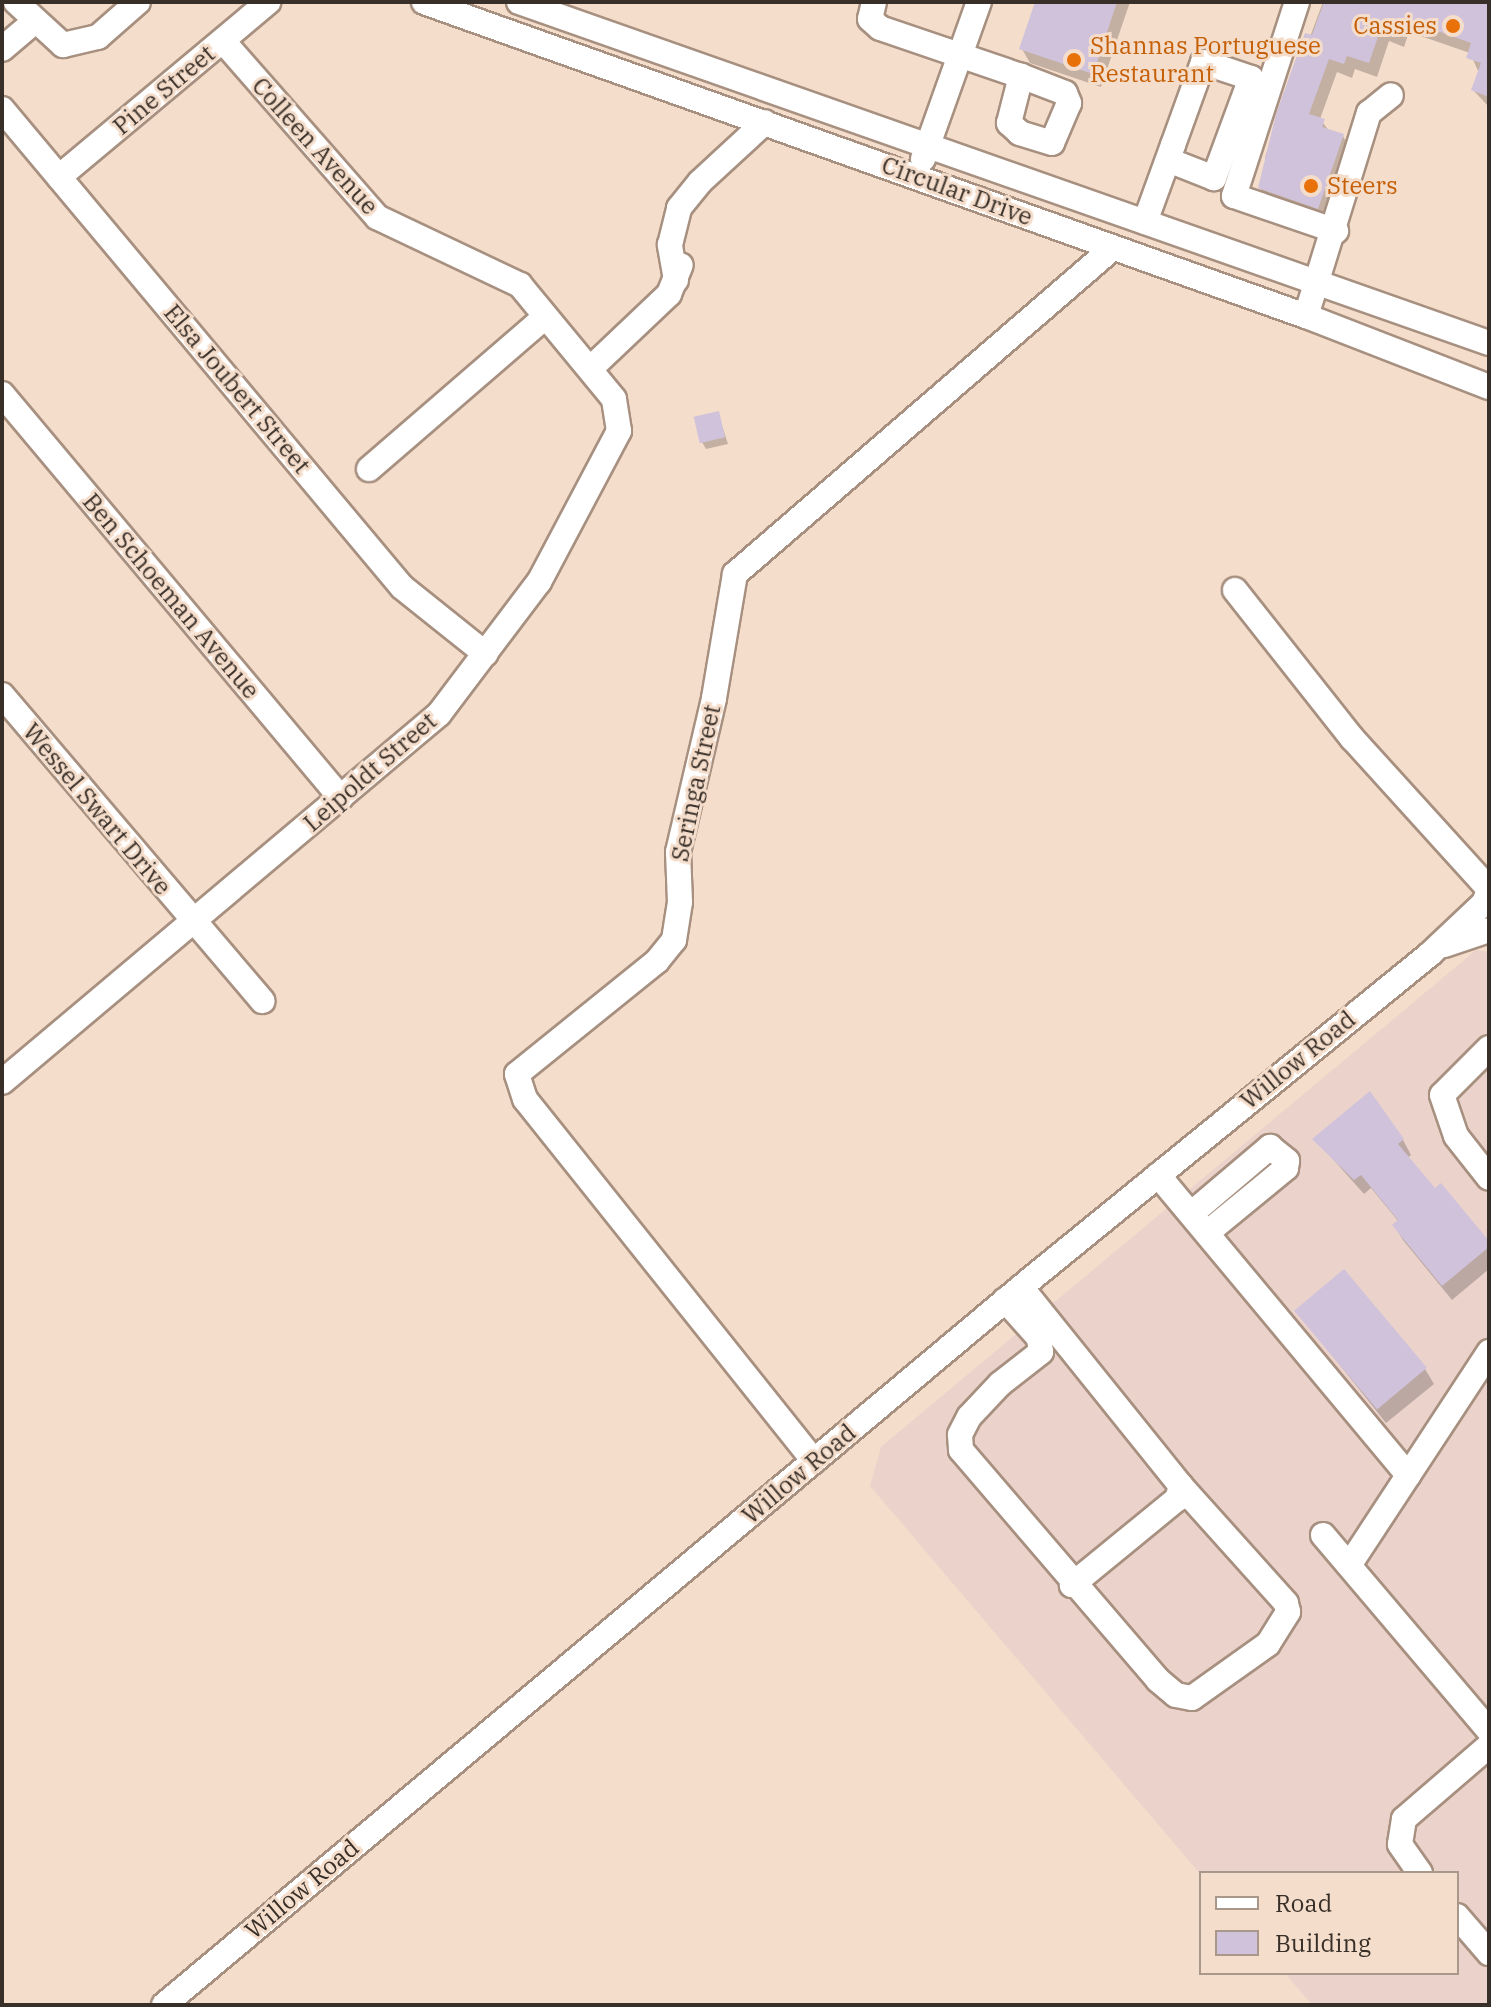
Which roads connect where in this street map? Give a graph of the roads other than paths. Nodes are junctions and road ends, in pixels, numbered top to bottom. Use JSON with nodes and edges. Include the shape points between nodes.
{"nodes":[{"id":1,"x":16,"y":2,"type":"edge"},
{"id":2,"x":138,"y":2,"type":"edge"},
{"id":3,"x":268,"y":2,"type":"edge"},
{"id":4,"x":424,"y":2,"type":"edge"},
{"id":5,"x":519,"y":2,"type":"edge"},
{"id":6,"x":874,"y":2,"type":"edge"},
{"id":7,"x":979,"y":2,"type":"edge"},
{"id":8,"x":1297,"y":2,"type":"edge"},
{"id":9,"x":572,"y":10,"type":"edge"},
{"id":10,"x":34,"y":22,"type":"junction"},
{"id":11,"x":223,"y":41,"type":"junction"},
{"id":12,"x":2,"y":49,"type":"edge"},
{"id":13,"x":957,"y":56,"type":"junction"},
{"id":14,"x":1021,"y":76,"type":"dead end"},
{"id":15,"x":1391,"y":95,"type":"dead end"},
{"id":16,"x":2,"y":109,"type":"edge"},
{"id":17,"x":765,"y":122,"type":"junction"},
{"id":18,"x":927,"y":146,"type":"junction"},
{"id":19,"x":1168,"y":160,"type":"junction"},
{"id":20,"x":59,"y":177,"type":"junction"},
{"id":21,"x":917,"y":177,"type":"junction"},
{"id":22,"x":1145,"y":222,"type":"junction"},
{"id":23,"x":1336,"y":231,"type":"junction"},
{"id":24,"x":1113,"y":248,"type":"junction"},
{"id":25,"x":506,"y":274,"type":"joint"},
{"id":26,"x":1318,"y":282,"type":"junction"},
{"id":27,"x":1306,"y":316,"type":"junction"},
{"id":28,"x":545,"y":317,"type":"junction"},
{"id":29,"x":1489,"y":343,"type":"edge"},
{"id":30,"x":590,"y":369,"type":"junction"},
{"id":31,"x":1489,"y":387,"type":"edge"},
{"id":32,"x":2,"y":394,"type":"edge"},
{"id":33,"x":369,"y":469,"type":"dead end"},
{"id":34,"x":1235,"y":590,"type":"dead end"},
{"id":35,"x":486,"y":654,"type":"junction"},
{"id":36,"x":2,"y":695,"type":"edge"},
{"id":37,"x":341,"y":798,"type":"junction"},
{"id":38,"x":1488,"y":900,"type":"edge"},
{"id":39,"x":192,"y":923,"type":"junction"},
{"id":40,"x":1489,"y":930,"type":"edge"},
{"id":41,"x":1438,"y":947,"type":"junction"},
{"id":42,"x":262,"y":1001,"type":"dead end"},
{"id":43,"x":1489,"y":1048,"type":"edge"},
{"id":44,"x":2,"y":1082,"type":"edge"},
{"id":45,"x":1158,"y":1175,"type":"junction"},
{"id":46,"x":1489,"y":1178,"type":"edge"},
{"id":47,"x":1191,"y":1214,"type":"junction"},
{"id":48,"x":1207,"y":1233,"type":"junction"},
{"id":49,"x":1013,"y":1294,"type":"junction"},
{"id":50,"x":1489,"y":1352,"type":"edge"},
{"id":51,"x":814,"y":1461,"type":"junction"},
{"id":52,"x":1408,"y":1475,"type":"junction"},
{"id":53,"x":1181,"y":1486,"type":"junction"},
{"id":54,"x":1323,"y":1535,"type":"dead end"},
{"id":55,"x":1350,"y":1564,"type":"junction"},
{"id":56,"x":1072,"y":1585,"type":"junction"},
{"id":57,"x":1489,"y":1731,"type":"edge"},
{"id":58,"x":1489,"y":1746,"type":"edge"},
{"id":59,"x":1419,"y":1871,"type":"edge"},
{"id":60,"x":1459,"y":1918,"type":"edge"},
{"id":61,"x":1489,"y":1953,"type":"edge"},
{"id":62,"x":164,"y":2005,"type":"edge"}],
"edges":[{"from":1,"to":10,"type":"street"},
{"from":2,"to":10,"type":"street","via":[[98,37],[79,44],[63,45]]},
{"from":3,"to":11,"type":"street","name":"Pine Street"},
{"from":4,"to":17,"type":"street","name":"Circular Drive"},
{"from":5,"to":9,"type":"street","name":"Circular Drive"},
{"from":6,"to":13,"type":"street","via":[[870,19],[876,26]]},
{"from":7,"to":13,"type":"street"},
{"from":8,"to":23,"type":"street","via":[[1234,196]]},
{"from":9,"to":18,"type":"street","name":"Circular Drive"},
{"from":10,"to":12,"type":"street"},
{"from":11,"to":20,"type":"street","name":"Pine Street"},
{"from":11,"to":25,"type":"street","name":"Colleen Avenue","via":[[377,217]]},
{"from":13,"to":14,"type":"street"},
{"from":13,"to":18,"type":"street"},
{"from":15,"to":23,"type":"street","via":[[1369,113]]},
{"from":16,"to":20,"type":"street","name":"Elsa Joubert Street"},
{"from":17,"to":21,"type":"street","name":"Circular Drive"},
{"from":17,"to":30,"type":"street","via":[[679,208],[670,245],[680,269],[643,322]]},
{"from":18,"to":21,"type":"street"},
{"from":18,"to":22,"type":"street","name":"Circular Drive"},
{"from":19,"to":19,"type":"street","via":[[1203,62],[1251,78],[1214,178]]},
{"from":19,"to":22,"type":"street"},
{"from":20,"to":35,"type":"street","name":"Elsa Joubert Street","via":[[402,587]]},
{"from":21,"to":24,"type":"street","name":"Circular Drive"},
{"from":22,"to":26,"type":"street","name":"Circular Drive"},
{"from":23,"to":26,"type":"street"},
{"from":24,"to":27,"type":"street","name":"Circular Drive"},
{"from":24,"to":51,"type":"street","name":"Seringa Street","via":[[735,574],[714,698],[678,852],[679,919],[674,940],[657,961],[517,1074],[525,1099]]},
{"from":25,"to":28,"type":"street","name":"Leipoldt Street"},
{"from":26,"to":27,"type":"street"},
{"from":26,"to":29,"type":"street","name":"Circular Drive"},
{"from":27,"to":31,"type":"street","name":"Circular Drive"},
{"from":28,"to":30,"type":"street","name":"Leipoldt Street"},
{"from":28,"to":33,"type":"street"},
{"from":30,"to":35,"type":"street","name":"Leipoldt Street","via":[[619,414],[617,439],[547,568]]},
{"from":32,"to":37,"type":"street","name":"Ben Schoeman Avenue"},
{"from":34,"to":38,"type":"street"},
{"from":35,"to":37,"type":"street","name":"Leipoldt Street","via":[[431,723]]},
{"from":36,"to":39,"type":"street","name":"Wessel Swart Drive"},
{"from":37,"to":39,"type":"street","name":"Leipoldt Street"},
{"from":38,"to":41,"type":"street","name":"Willow Road"},
{"from":39,"to":42,"type":"street","name":"Wessel Swart Drive"},
{"from":39,"to":44,"type":"street","name":"Leipoldt Street"},
{"from":40,"to":41,"type":"street","name":"Willow Road"},
{"from":41,"to":45,"type":"street","name":"Willow Road"},
{"from":43,"to":46,"type":"street","via":[[1442,1095],[1456,1136]]},
{"from":45,"to":47,"type":"street"},
{"from":45,"to":49,"type":"street","name":"Willow Road"},
{"from":47,"to":48,"type":"street"},
{"from":47,"to":48,"type":"street","via":[[1270,1147],[1287,1161],[1286,1168]]},
{"from":48,"to":52,"type":"street"},
{"from":49,"to":51,"type":"street","name":"Willow Road"},
{"from":49,"to":53,"type":"street"},
{"from":49,"to":56,"type":"street","via":[[1039,1338],[1041,1352],[988,1395],[969,1417],[959,1444]]},
{"from":50,"to":52,"type":"street"},
{"from":51,"to":62,"type":"street","name":"Willow Road"},
{"from":52,"to":55,"type":"street"},
{"from":53,"to":56,"type":"street","via":[[1177,1499]]},
{"from":53,"to":56,"type":"street","via":[[1286,1603],[1285,1623],[1268,1644],[1209,1690],[1186,1698],[1166,1689]]},
{"from":54,"to":55,"type":"street"},
{"from":55,"to":57,"type":"street"},
{"from":58,"to":59,"type":"street","via":[[1404,1819],[1400,1844]]},
{"from":60,"to":61,"type":"street"}]}
